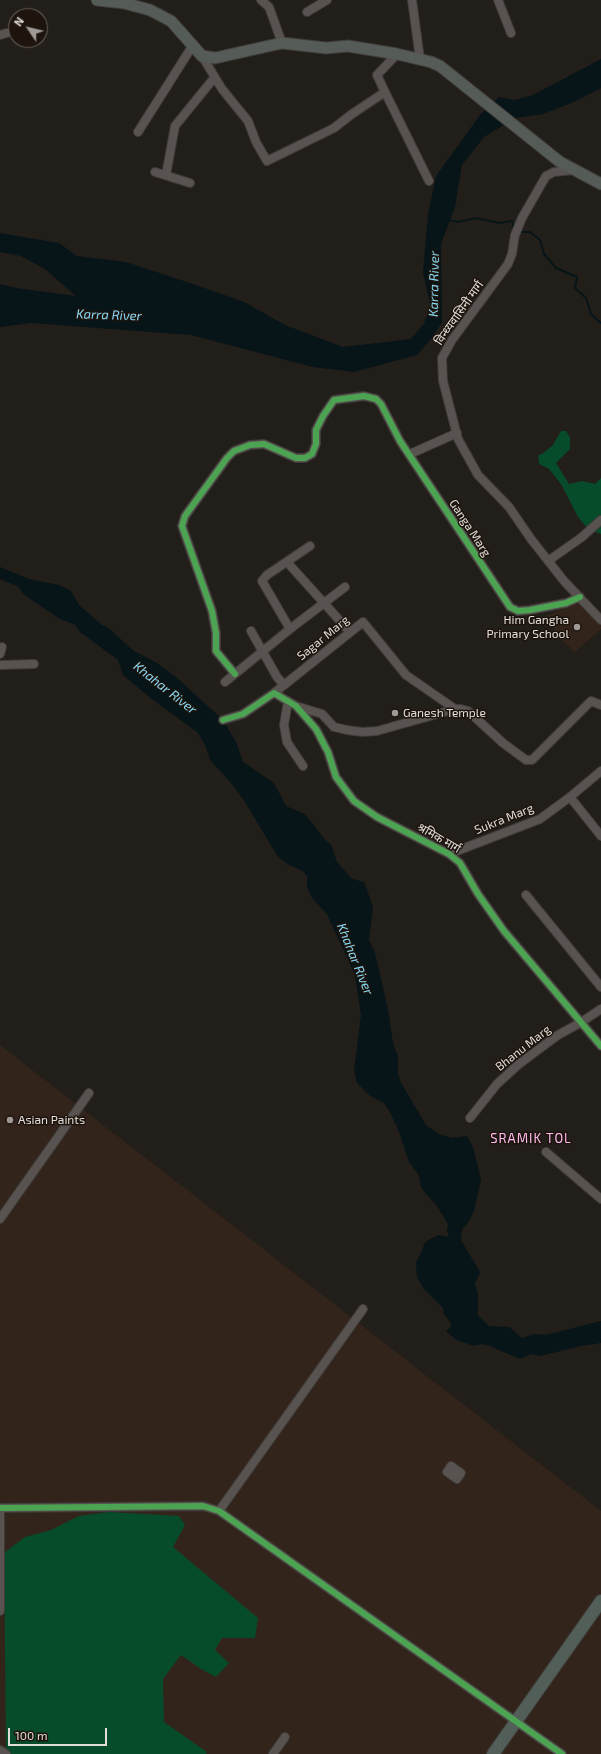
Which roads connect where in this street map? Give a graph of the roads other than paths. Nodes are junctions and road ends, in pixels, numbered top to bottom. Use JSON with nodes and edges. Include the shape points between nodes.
{"nodes":[{"id":1,"x":102,"y":0,"type":"edge"},
{"id":2,"x":261,"y":0,"type":"edge"},
{"id":3,"x":327,"y":0,"type":"edge"},
{"id":4,"x":412,"y":0,"type":"edge"},
{"id":5,"x":498,"y":0,"type":"edge"},
{"id":6,"x":307,"y":12,"type":"dead end"},
{"id":7,"x":511,"y":33,"type":"dead end"},
{"id":8,"x":282,"y":43,"type":"junction"},
{"id":9,"x":193,"y":46,"type":"junction"},
{"id":10,"x":397,"y":54,"type":"junction"},
{"id":11,"x":202,"y":56,"type":"junction"},
{"id":12,"x":420,"y":59,"type":"junction"},
{"id":13,"x":214,"y":78,"type":"junction"},
{"id":14,"x":385,"y":92,"type":"junction"},
{"id":15,"x":138,"y":132,"type":"dead end"},
{"id":16,"x":572,"y":170,"type":"junction"},
{"id":17,"x":155,"y":172,"type":"dead end"},
{"id":18,"x":166,"y":175,"type":"junction"},
{"id":19,"x":429,"y":181,"type":"dead end"},
{"id":20,"x":190,"y":183,"type":"dead end"},
{"id":21,"x":601,"y":184,"type":"edge"},
{"id":22,"x":457,"y":433,"type":"junction"},
{"id":23,"x":410,"y":454,"type":"junction"},
{"id":24,"x":601,"y":520,"type":"edge"},
{"id":25,"x":310,"y":546,"type":"dead end"},
{"id":26,"x":548,"y":561,"type":"junction"},
{"id":27,"x":287,"y":562,"type":"junction"},
{"id":28,"x":345,"y":587,"type":"dead end"},
{"id":29,"x":580,"y":597,"type":"junction"},
{"id":30,"x":324,"y":603,"type":"junction"},
{"id":31,"x":601,"y":620,"type":"edge"},
{"id":32,"x":290,"y":629,"type":"junction"},
{"id":33,"x":252,"y":631,"type":"dead end"},
{"id":34,"x":350,"y":632,"type":"junction"},
{"id":35,"x":263,"y":651,"type":"junction"},
{"id":36,"x":34,"y":664,"type":"dead end"},
{"id":37,"x":0,"y":665,"type":"edge"},
{"id":38,"x":235,"y":674,"type":"junction"},
{"id":39,"x":225,"y":682,"type":"dead end"},
{"id":40,"x":284,"y":685,"type":"junction"},
{"id":41,"x":274,"y":693,"type":"junction"},
{"id":42,"x":288,"y":701,"type":"junction"},
{"id":43,"x":296,"y":706,"type":"junction"},
{"id":44,"x":601,"y":706,"type":"edge"},
{"id":45,"x":455,"y":708,"type":"junction"},
{"id":46,"x":223,"y":720,"type":"dead end"},
{"id":47,"x":303,"y":766,"type":"dead end"},
{"id":48,"x":601,"y":771,"type":"edge"},
{"id":49,"x":570,"y":797,"type":"junction"},
{"id":50,"x":601,"y":836,"type":"edge"},
{"id":51,"x":449,"y":854,"type":"junction"},
{"id":52,"x":526,"y":895,"type":"dead end"},
{"id":53,"x":601,"y":987,"type":"edge"},
{"id":54,"x":601,"y":1009,"type":"edge"},
{"id":55,"x":580,"y":1023,"type":"junction"},
{"id":56,"x":601,"y":1046,"type":"edge"},
{"id":57,"x":89,"y":1093,"type":"dead end"},
{"id":58,"x":470,"y":1118,"type":"dead end"},
{"id":59,"x":546,"y":1152,"type":"dead end"},
{"id":60,"x":601,"y":1199,"type":"edge"},
{"id":61,"x":0,"y":1219,"type":"edge"},
{"id":62,"x":363,"y":1309,"type":"dead end"},
{"id":63,"x":0,"y":1508,"type":"edge"},
{"id":64,"x":219,"y":1511,"type":"junction"},
{"id":65,"x":601,"y":1601,"type":"edge"},
{"id":66,"x":0,"y":1611,"type":"edge"},
{"id":67,"x":516,"y":1721,"type":"junction"},
{"id":68,"x":285,"y":1737,"type":"dead end"},
{"id":69,"x":0,"y":1750,"type":"edge"},
{"id":70,"x":6,"y":1754,"type":"edge"},
{"id":71,"x":273,"y":1754,"type":"edge"},
{"id":72,"x":493,"y":1754,"type":"edge"},
{"id":73,"x":562,"y":1754,"type":"edge"}],
"edges":[{"from":1,"to":9,"type":"main road","via":[[150,10],[171,21]]},
{"from":2,"to":8,"type":"street","via":[[269,7]]},
{"from":3,"to":6,"type":"street"},
{"from":4,"to":12,"type":"street"},
{"from":5,"to":7,"type":"street"},
{"from":8,"to":10,"type":"main road","via":[[326,48],[348,46]]},
{"from":8,"to":11,"type":"main road","via":[[215,58]]},
{"from":9,"to":11,"type":"main road"},
{"from":9,"to":15,"type":"street"},
{"from":10,"to":12,"type":"main road"},
{"from":10,"to":14,"type":"street","via":[[377,75]]},
{"from":11,"to":13,"type":"street"},
{"from":12,"to":16,"type":"main road","via":[[440,66]]},
{"from":13,"to":14,"type":"street","via":[[248,121],[256,142],[268,161],[334,128]]},
{"from":13,"to":18,"type":"street","via":[[175,126]]},
{"from":14,"to":19,"type":"street"},
{"from":16,"to":21,"type":"main road"},
{"from":16,"to":22,"type":"street","name":"विन्ध्यवासिनी मार्ग","via":[[554,172],[546,176],[522,218],[508,264],[452,340],[442,358],[443,381]]},
{"from":17,"to":18,"type":"street"},
{"from":18,"to":20,"type":"street"},
{"from":22,"to":23,"type":"street"},
{"from":22,"to":26,"type":"street","name":"विन्ध्यवासिनी मार्ग","via":[[478,475],[509,507]]},
{"from":23,"to":29,"type":"street","name":"Ganga Marg","via":[[510,607],[518,611],[530,610],[566,603]]},
{"from":23,"to":38,"type":"street","name":"Ganga Marg","via":[[400,441],[381,404],[376,399],[364,396],[334,400],[316,430],[312,454],[305,458],[296,458],[264,444],[250,444],[234,451],[203,490],[185,516],[182,526],[212,611],[216,651]]},
{"from":24,"to":26,"type":"street"},
{"from":25,"to":27,"type":"street"},
{"from":26,"to":29,"type":"street","name":"विन्ध्यवासिनी मार्ग"},
{"from":27,"to":30,"type":"street"},
{"from":27,"to":32,"type":"street","via":[[262,581]]},
{"from":28,"to":30,"type":"street"},
{"from":29,"to":31,"type":"street","name":"विन्ध्यवासिनी मार्ग"},
{"from":30,"to":32,"type":"street"},
{"from":30,"to":34,"type":"street"},
{"from":32,"to":35,"type":"street"},
{"from":33,"to":35,"type":"street"},
{"from":34,"to":40,"type":"street","name":"Sagar Marg"},
{"from":34,"to":45,"type":"street","name":"Sagar Marg","via":[[363,622],[406,675]]},
{"from":35,"to":38,"type":"street"},
{"from":35,"to":40,"type":"street"},
{"from":36,"to":37,"type":"street"},
{"from":38,"to":39,"type":"street"},
{"from":40,"to":41,"type":"street","name":"Sagar Marg"},
{"from":41,"to":42,"type":"street","name":"श्रमिक मार्ग"},
{"from":41,"to":46,"type":"street","name":"Sagar Marg","via":[[243,714]]},
{"from":42,"to":43,"type":"street","name":"श्रमिक मार्ग"},
{"from":42,"to":47,"type":"street","via":[[284,725],[287,742]]},
{"from":43,"to":45,"type":"street","via":[[322,714],[334,727],[362,732],[378,731]]},
{"from":43,"to":51,"type":"street","name":"श्रमिक मार्ग","via":[[316,729],[328,752],[336,777],[354,801],[377,817]]},
{"from":44,"to":45,"type":"street","via":[[591,701],[532,760],[526,760],[503,743],[468,711]]},
{"from":48,"to":49,"type":"street","name":"Sukra Marg"},
{"from":49,"to":50,"type":"street"},
{"from":49,"to":51,"type":"street","name":"Sukra Marg","via":[[540,819]]},
{"from":51,"to":55,"type":"street","name":"श्रमिक मार्ग","via":[[460,863],[504,931]]},
{"from":52,"to":53,"type":"street"},
{"from":54,"to":55,"type":"street","name":"Bhanu Marg"},
{"from":55,"to":56,"type":"street","name":"श्रमिक मार्ग"},
{"from":55,"to":58,"type":"street","name":"Bhanu Marg","via":[[558,1035],[519,1064],[497,1084]]},
{"from":57,"to":61,"type":"street"},
{"from":59,"to":60,"type":"street"},
{"from":62,"to":64,"type":"street"},
{"from":63,"to":64,"type":"street","via":[[204,1506]]},
{"from":63,"to":66,"type":"street"},
{"from":64,"to":67,"type":"street"},
{"from":65,"to":67,"type":"highway"},
{"from":67,"to":72,"type":"highway"},
{"from":67,"to":73,"type":"street"},
{"from":68,"to":71,"type":"street"},
{"from":69,"to":70,"type":"street"}]}
